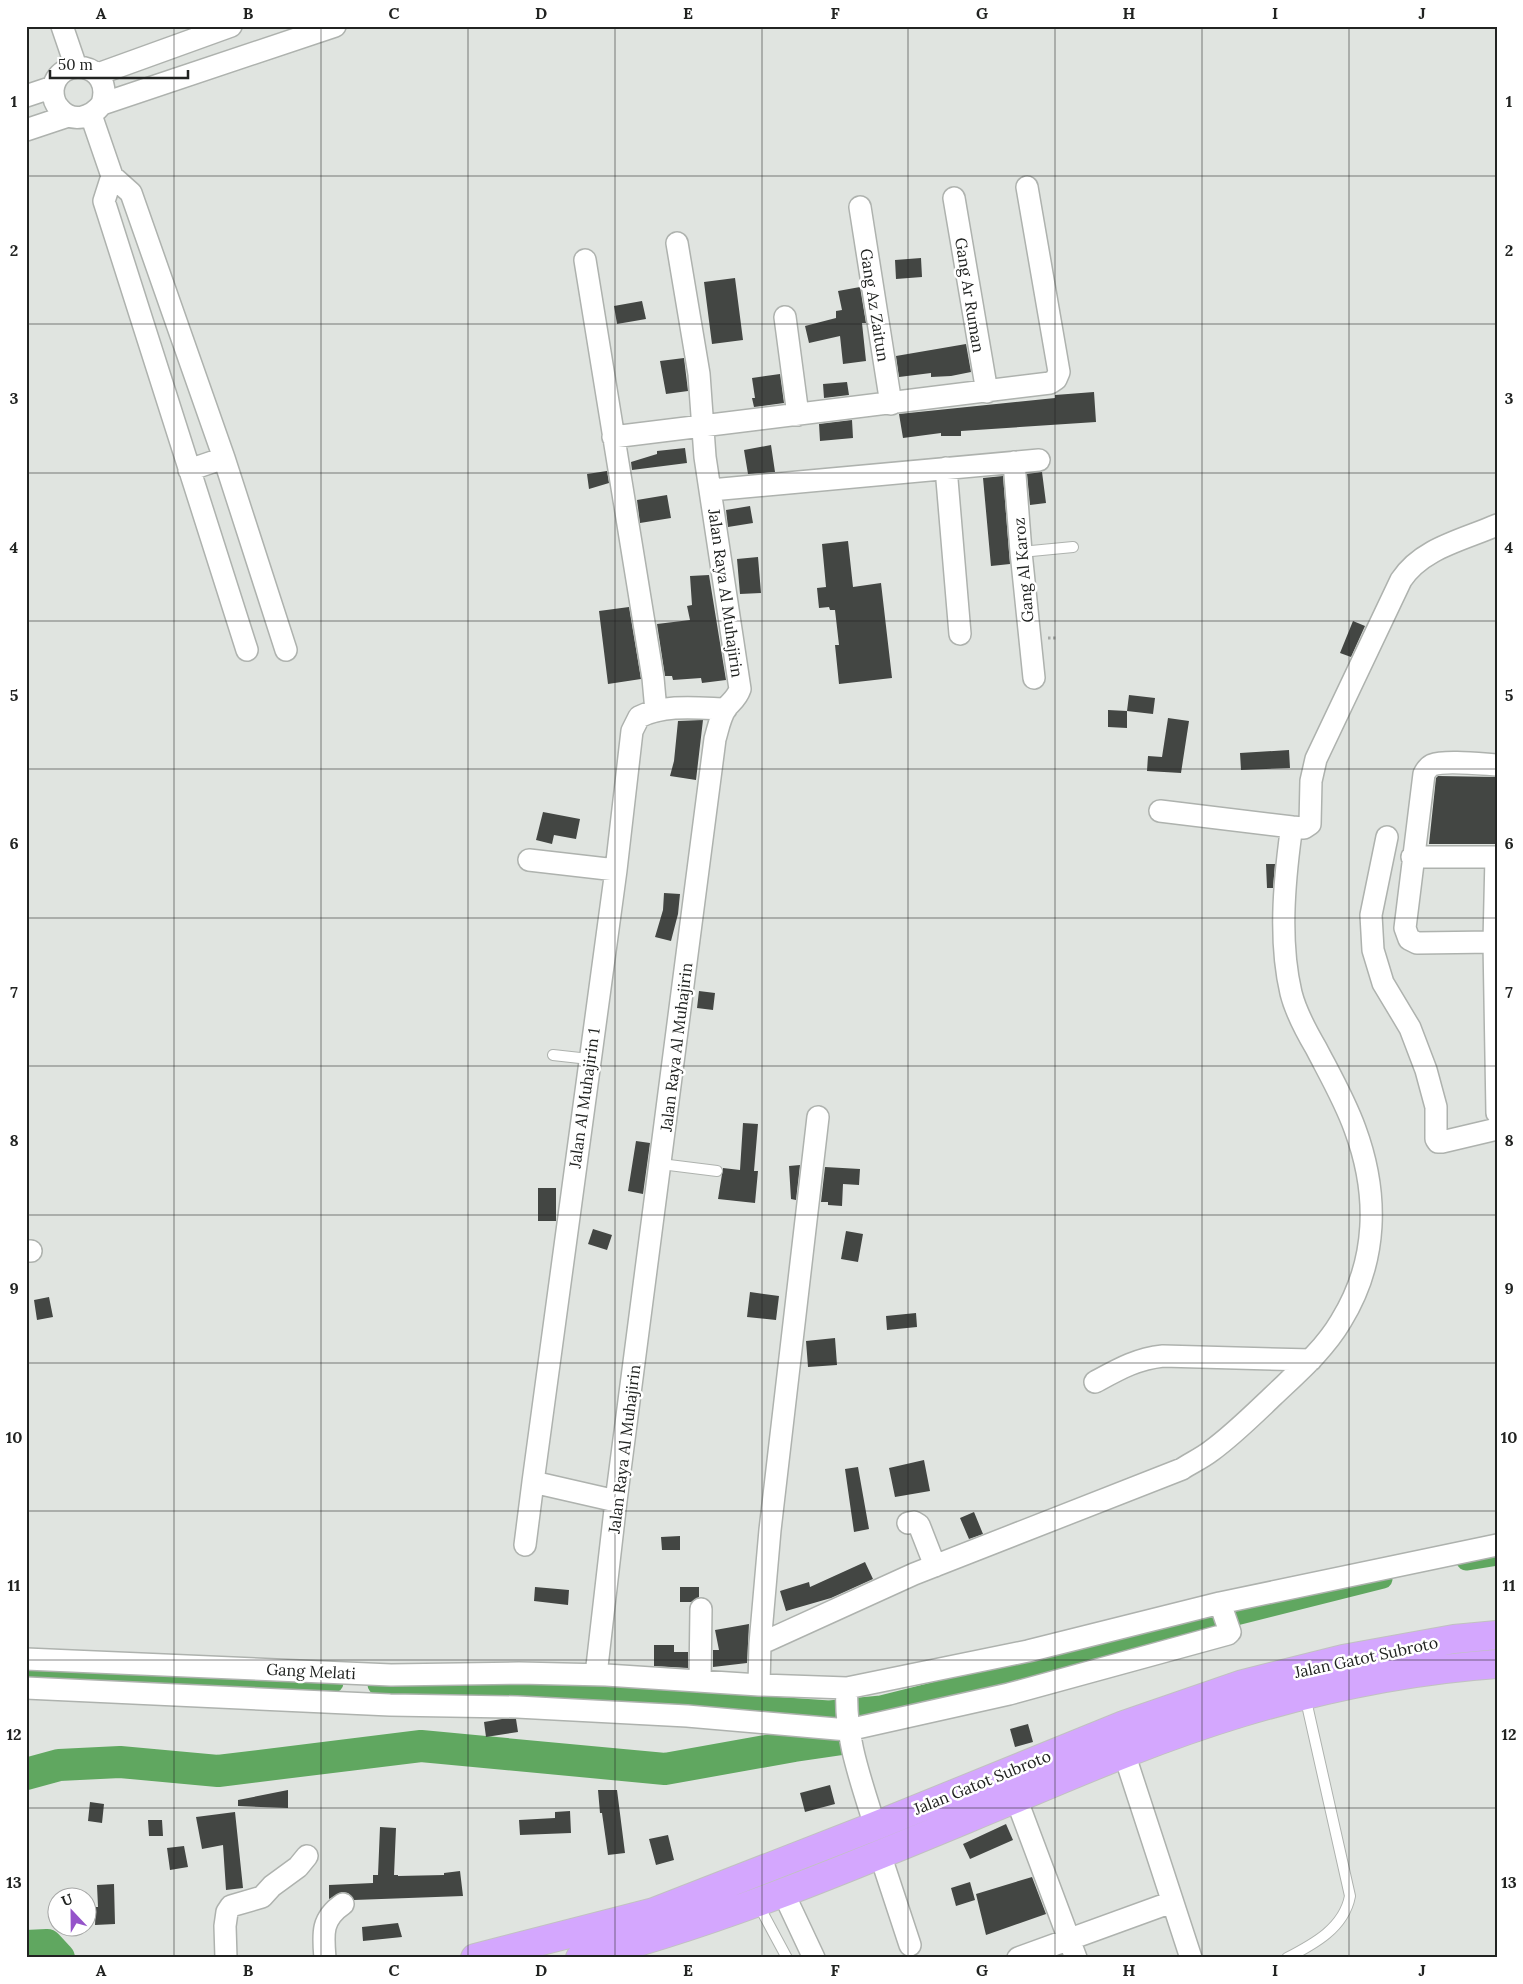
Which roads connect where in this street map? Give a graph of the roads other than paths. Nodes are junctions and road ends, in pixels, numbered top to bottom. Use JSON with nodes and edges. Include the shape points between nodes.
{"nodes":[{"id":1,"x":62,"y":26,"type":"edge"},
{"id":2,"x":231,"y":26,"type":"edge"},
{"id":3,"x":335,"y":26,"type":"edge"},
{"id":4,"x":76,"y":67,"type":"junction"},
{"id":5,"x":98,"y":74,"type":"junction"},
{"id":6,"x":53,"y":87,"type":"junction"},
{"id":7,"x":26,"y":96,"type":"edge"},
{"id":8,"x":96,"y":110,"type":"junction"},
{"id":9,"x":68,"y":116,"type":"junction"},
{"id":10,"x":26,"y":130,"type":"edge"},
{"id":11,"x":112,"y":176,"type":"junction"},
{"id":12,"x":1027,"y":187,"type":"dead end"},
{"id":13,"x":954,"y":198,"type":"dead end"},
{"id":14,"x":860,"y":208,"type":"dead end"},
{"id":15,"x":677,"y":243,"type":"dead end"},
{"id":16,"x":585,"y":260,"type":"dead end"},
{"id":17,"x":785,"y":317,"type":"dead end"},
{"id":18,"x":987,"y":392,"type":"junction"},
{"id":19,"x":891,"y":404,"type":"junction"},
{"id":20,"x":798,"y":415,"type":"junction"},
{"id":21,"x":703,"y":426,"type":"junction"},
{"id":22,"x":613,"y":437,"type":"junction"},
{"id":23,"x":224,"y":458,"type":"junction"},
{"id":24,"x":1039,"y":460,"type":"dead end"},
{"id":25,"x":1014,"y":462,"type":"junction"},
{"id":26,"x":946,"y":468,"type":"junction"},
{"id":27,"x":190,"y":470,"type":"junction"},
{"id":28,"x":711,"y":490,"type":"junction"},
{"id":29,"x":1497,"y":525,"type":"edge"},
{"id":30,"x":1073,"y":547,"type":"dead end"},
{"id":31,"x":1021,"y":552,"type":"junction"},
{"id":32,"x":960,"y":634,"type":"dead end"},
{"id":33,"x":247,"y":650,"type":"dead end"},
{"id":34,"x":286,"y":650,"type":"dead end"},
{"id":35,"x":1034,"y":678,"type":"dead end"},
{"id":36,"x":726,"y":709,"type":"junction"},
{"id":37,"x":656,"y":711,"type":"junction"},
{"id":38,"x":1497,"y":765,"type":"edge"},
{"id":39,"x":1160,"y":811,"type":"dead end"},
{"id":40,"x":1292,"y":827,"type":"junction"},
{"id":41,"x":1386,"y":837,"type":"dead end"},
{"id":42,"x":1412,"y":857,"type":"junction"},
{"id":43,"x":1497,"y":857,"type":"edge"},
{"id":44,"x":529,"y":860,"type":"dead end"},
{"id":45,"x":616,"y":870,"type":"junction"},
{"id":46,"x":1494,"y":942,"type":"junction"},
{"id":47,"x":553,"y":1055,"type":"dead end"},
{"id":48,"x":589,"y":1059,"type":"junction"},
{"id":49,"x":1497,"y":1113,"type":"edge"},
{"id":50,"x":818,"y":1117,"type":"dead end"},
{"id":51,"x":1497,"y":1129,"type":"edge"},
{"id":52,"x":661,"y":1164,"type":"junction"},
{"id":53,"x":717,"y":1171,"type":"dead end"},
{"id":54,"x":1311,"y":1360,"type":"junction"},
{"id":55,"x":1095,"y":1382,"type":"dead end"},
{"id":56,"x":533,"y":1482,"type":"junction"},
{"id":57,"x":616,"y":1501,"type":"junction"},
{"id":58,"x":908,"y":1523,"type":"dead end"},
{"id":59,"x":524,"y":1545,"type":"dead end"},
{"id":60,"x":1497,"y":1545,"type":"edge"},
{"id":61,"x":935,"y":1566,"type":"junction"},
{"id":62,"x":1221,"y":1606,"type":"junction"},
{"id":63,"x":701,"y":1609,"type":"dead end"},
{"id":64,"x":1497,"y":1635,"type":"edge"},
{"id":65,"x":760,"y":1644,"type":"junction"},
{"id":66,"x":1497,"y":1664,"type":"edge"},
{"id":67,"x":29,"y":1673,"type":"edge"},
{"id":68,"x":596,"y":1675,"type":"junction"},
{"id":69,"x":519,"y":1678,"type":"junction"},
{"id":70,"x":137,"y":1679,"type":"junction"},
{"id":71,"x":700,"y":1681,"type":"junction"},
{"id":72,"x":759,"y":1685,"type":"junction"},
{"id":73,"x":846,"y":1695,"type":"junction"},
{"id":74,"x":1305,"y":1695,"type":"junction"},
{"id":75,"x":518,"y":1705,"type":"junction"},
{"id":76,"x":848,"y":1727,"type":"junction"},
{"id":77,"x":1124,"y":1753,"type":"junction"},
{"id":78,"x":1016,"y":1798,"type":"junction"},
{"id":79,"x":875,"y":1826,"type":"junction"},
{"id":80,"x":880,"y":1854,"type":"junction"},
{"id":81,"x":307,"y":1856,"type":"dead end"},
{"id":82,"x":784,"y":1892,"type":"junction"},
{"id":83,"x":756,"y":1901,"type":"junction"},
{"id":84,"x":1172,"y":1902,"type":"junction"},
{"id":85,"x":343,"y":1904,"type":"dead end"},
{"id":86,"x":910,"y":1946,"type":"dead end"},
{"id":87,"x":1073,"y":1949,"type":"edge"},
{"id":88,"x":630,"y":1951,"type":"edge"},
{"id":89,"x":226,"y":1958,"type":"edge"},
{"id":90,"x":325,"y":1958,"type":"edge"},
{"id":91,"x":475,"y":1958,"type":"edge"},
{"id":92,"x":580,"y":1958,"type":"edge"},
{"id":93,"x":788,"y":1958,"type":"edge"},
{"id":94,"x":814,"y":1958,"type":"edge"},
{"id":95,"x":1018,"y":1958,"type":"edge"},
{"id":96,"x":1191,"y":1958,"type":"edge"},
{"id":97,"x":1287,"y":1958,"type":"edge"}],
"edges":[{"from":1,"to":4,"type":"street"},
{"from":2,"to":5,"type":"street"},
{"from":3,"to":8,"type":"street"},
{"from":4,"to":5,"type":"street"},
{"from":4,"to":6,"type":"street","via":[[61,74]]},
{"from":5,"to":8,"type":"street","via":[[104,88]]},
{"from":6,"to":7,"type":"street"},
{"from":6,"to":9,"type":"street","via":[[55,103]]},
{"from":8,"to":9,"type":"street","via":[[83,117]]},
{"from":8,"to":11,"type":"street"},
{"from":9,"to":10,"type":"street"},
{"from":11,"to":23,"type":"street","via":[[132,193]]},
{"from":11,"to":27,"type":"street","via":[[104,202]]},
{"from":12,"to":18,"type":"street","via":[[1059,372],[1050,383]]},
{"from":13,"to":18,"type":"street","name":"Gang Ar Ruman"},
{"from":14,"to":19,"type":"street","name":"Gang Az Zaitun"},
{"from":15,"to":21,"type":"street","name":"Jalan Raya Al Muhajirin","via":[[700,374]]},
{"from":16,"to":22,"type":"street"},
{"from":17,"to":20,"type":"street"},
{"from":18,"to":19,"type":"street"},
{"from":19,"to":20,"type":"street"},
{"from":20,"to":21,"type":"street"},
{"from":21,"to":22,"type":"street"},
{"from":21,"to":28,"type":"street","name":"Jalan Raya Al Muhajirin"},
{"from":22,"to":37,"type":"street"},
{"from":23,"to":27,"type":"street"},
{"from":23,"to":34,"type":"street"},
{"from":24,"to":25,"type":"street"},
{"from":25,"to":26,"type":"street"},
{"from":25,"to":31,"type":"street","name":"Gang Al Karoz"},
{"from":26,"to":28,"type":"street"},
{"from":26,"to":32,"type":"street"},
{"from":27,"to":33,"type":"street"},
{"from":28,"to":36,"type":"street","name":"Jalan Raya Al Muhajirin","via":[[740,689]]},
{"from":29,"to":40,"type":"street","via":[[1420,558],[1405,574],[1316,759],[1311,781],[1310,824],[1304,828]]},
{"from":30,"to":31,"type":"lane"},
{"from":31,"to":35,"type":"street","name":"Gang Al Karoz"},
{"from":36,"to":37,"type":"street","name":"Jalan Al Muhajirin 1","via":[[686,707]]},
{"from":36,"to":52,"type":"street","name":"Jalan Raya Al Muhajirin","via":[[715,739]]},
{"from":37,"to":45,"type":"street","name":"Jalan Al Muhajirin 1","via":[[639,717],[632,731]]},
{"from":38,"to":42,"type":"street","via":[[1448,764],[1432,765],[1426,769]]},
{"from":39,"to":40,"type":"street"},
{"from":40,"to":54,"type":"street","via":[[1284,921],[1286,972],[1300,1020],[1355,1128],[1367,1163],[1371,1190],[1368,1255],[1354,1297],[1341,1322]]},
{"from":41,"to":51,"type":"street","via":[[1371,915],[1373,950],[1383,983],[1410,1028],[1426,1070],[1436,1107],[1436,1139],[1442,1142]]},
{"from":42,"to":43,"type":"street"},
{"from":42,"to":46,"type":"street","via":[[1404,928],[1409,940],[1417,943]]},
{"from":43,"to":46,"type":"street"},
{"from":44,"to":45,"type":"street"},
{"from":45,"to":48,"type":"street","name":"Jalan Al Muhajirin 1"},
{"from":46,"to":49,"type":"street"},
{"from":47,"to":48,"type":"lane"},
{"from":48,"to":56,"type":"street","name":"Jalan Al Muhajirin 1"},
{"from":50,"to":65,"type":"street","via":[[770,1530]]},
{"from":52,"to":53,"type":"lane"},
{"from":52,"to":57,"type":"street","name":"Jalan Raya Al Muhajirin"},
{"from":54,"to":55,"type":"street","via":[[1163,1356],[1133,1362]]},
{"from":54,"to":61,"type":"street","via":[[1234,1432],[1182,1469]]},
{"from":56,"to":57,"type":"street"},
{"from":56,"to":59,"type":"street","name":"Jalan Al Muhajirin 1"},
{"from":57,"to":68,"type":"street","name":"Jalan Raya Al Muhajirin"},
{"from":58,"to":61,"type":"street","via":[[918,1525]]},
{"from":60,"to":62,"type":"street","name":"Gang Melati"},
{"from":61,"to":65,"type":"street"},
{"from":62,"to":73,"type":"street","name":"Gang Melati"},
{"from":62,"to":76,"type":"street","via":[[1228,1634],[1009,1694]]},
{"from":63,"to":71,"type":"street"},
{"from":64,"to":79,"type":"highway","name":"Jalan Gatot Subroto","via":[[1454,1639],[1342,1659],[1243,1684],[1124,1725]]},
{"from":65,"to":72,"type":"street"},
{"from":66,"to":74,"type":"highway","name":"Jalan Gatot Subroto","via":[[1458,1666]]},
{"from":67,"to":70,"type":"street"},
{"from":67,"to":70,"type":"street","name":"Gang Melati"},
{"from":68,"to":69,"type":"street","name":"Gang Melati"},
{"from":68,"to":71,"type":"street","name":"Gang Melati"},
{"from":69,"to":70,"type":"street","name":"Gang Melati","via":[[391,1675]]},
{"from":69,"to":75,"type":"street"},
{"from":70,"to":75,"type":"street","via":[[390,1704]]},
{"from":71,"to":72,"type":"street","name":"Gang Melati"},
{"from":72,"to":73,"type":"street","name":"Gang Melati"},
{"from":73,"to":76,"type":"street"},
{"from":74,"to":77,"type":"highway","name":"Jalan Gatot Subroto","via":[[1238,1713]]},
{"from":74,"to":97,"type":"lane","via":[[1350,1896],[1344,1915],[1330,1930]]},
{"from":75,"to":76,"type":"street"},
{"from":76,"to":79,"type":"street","via":[[854,1760]]},
{"from":77,"to":78,"type":"highway","name":"Jalan Gatot Subroto"},
{"from":77,"to":84,"type":"street"},
{"from":78,"to":80,"type":"highway","name":"Jalan Gatot Subroto"},
{"from":78,"to":87,"type":"street"},
{"from":79,"to":91,"type":"highway","name":"Jalan Gatot Subroto","via":[[654,1912]]},
{"from":80,"to":82,"type":"highway","name":"Jalan Gatot Subroto"},
{"from":80,"to":86,"type":"street"},
{"from":81,"to":89,"type":"street","via":[[262,1897],[230,1906],[225,1926]]},
{"from":82,"to":83,"type":"highway","name":"Jalan Gatot Subroto"},
{"from":82,"to":94,"type":"street"},
{"from":83,"to":88,"type":"highway","name":"Jalan Gatot Subroto","via":[[671,1932]]},
{"from":83,"to":93,"type":"lane"},
{"from":84,"to":87,"type":"street"},
{"from":84,"to":96,"type":"street"},
{"from":85,"to":90,"type":"street","via":[[326,1922]]},
{"from":87,"to":95,"type":"street"},
{"from":88,"to":92,"type":"highway","name":"Jalan Gatot Subroto"}]}
